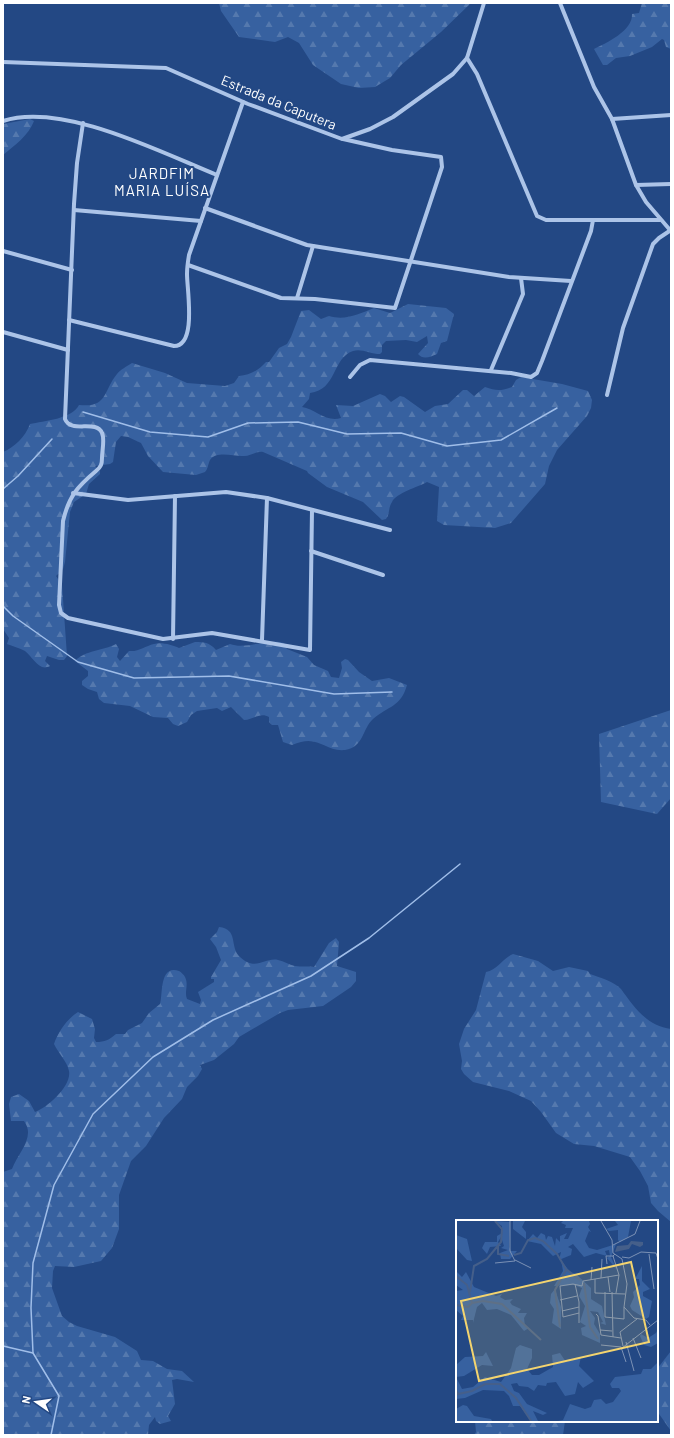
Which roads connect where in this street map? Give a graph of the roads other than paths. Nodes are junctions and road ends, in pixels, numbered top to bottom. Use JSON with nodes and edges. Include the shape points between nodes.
{"nodes":[{"id":1,"x":484,"y":3,"type":"edge"},
{"id":2,"x":560,"y":3,"type":"edge"},
{"id":3,"x":467,"y":58,"type":"junction"},
{"id":4,"x":3,"y":62,"type":"edge"},
{"id":5,"x":243,"y":102,"type":"junction"},
{"id":6,"x":671,"y":116,"type":"edge"},
{"id":7,"x":612,"y":119,"type":"junction"},
{"id":8,"x":3,"y":122,"type":"edge"},
{"id":9,"x":83,"y":123,"type":"junction"},
{"id":10,"x":342,"y":139,"type":"junction"},
{"id":11,"x":217,"y":175,"type":"junction"},
{"id":12,"x":671,"y":184,"type":"edge"},
{"id":13,"x":636,"y":185,"type":"junction"},
{"id":14,"x":206,"y":208,"type":"junction"},
{"id":15,"x":74,"y":210,"type":"junction"},
{"id":16,"x":593,"y":220,"type":"junction"},
{"id":17,"x":660,"y":220,"type":"junction"},
{"id":18,"x":201,"y":221,"type":"junction"},
{"id":19,"x":670,"y":230,"type":"edge"},
{"id":20,"x":313,"y":246,"type":"junction"},
{"id":21,"x":3,"y":251,"type":"edge"},
{"id":22,"x":410,"y":262,"type":"junction"},
{"id":23,"x":188,"y":264,"type":"junction"},
{"id":24,"x":72,"y":270,"type":"junction"},
{"id":25,"x":521,"y":278,"type":"junction"},
{"id":26,"x":571,"y":281,"type":"junction"},
{"id":27,"x":297,"y":298,"type":"junction"},
{"id":28,"x":69,"y":320,"type":"junction"},
{"id":29,"x":3,"y":332,"type":"edge"},
{"id":30,"x":68,"y":350,"type":"junction"},
{"id":31,"x":491,"y":370,"type":"junction"},
{"id":32,"x":350,"y":377,"type":"dead end"},
{"id":33,"x":607,"y":395,"type":"dead end"},
{"id":34,"x":73,"y":493,"type":"junction"},
{"id":35,"x":175,"y":496,"type":"junction"},
{"id":36,"x":268,"y":498,"type":"junction"},
{"id":37,"x":312,"y":510,"type":"junction"},
{"id":38,"x":390,"y":530,"type":"dead end"},
{"id":39,"x":311,"y":551,"type":"junction"},
{"id":40,"x":383,"y":575,"type":"dead end"},
{"id":41,"x":173,"y":639,"type":"junction"},
{"id":42,"x":262,"y":640,"type":"junction"}],
"edges":[{"from":1,"to":3,"type":"street","name":"Estrada da Caputera"},
{"from":2,"to":7,"type":"street","via":[[594,87]]},
{"from":3,"to":10,"type":"street","name":"Estrada da Caputera","via":[[453,74],[393,117]]},
{"from":3,"to":16,"type":"street","via":[[478,74],[537,216],[546,220]]},
{"from":4,"to":5,"type":"street","name":"Estrada da Caputera","via":[[166,68]]},
{"from":5,"to":10,"type":"street","name":"Estrada da Caputera"},
{"from":5,"to":11,"type":"street"},
{"from":6,"to":7,"type":"street"},
{"from":7,"to":13,"type":"street"},
{"from":8,"to":9,"type":"street","via":[[18,117],[34,116]]},
{"from":9,"to":11,"type":"street"},
{"from":9,"to":15,"type":"street"},
{"from":10,"to":22,"type":"street","via":[[441,157],[442,167]]},
{"from":11,"to":14,"type":"street"},
{"from":12,"to":13,"type":"street"},
{"from":13,"to":17,"type":"street"},
{"from":14,"to":18,"type":"street"},
{"from":14,"to":20,"type":"street"},
{"from":15,"to":18,"type":"street"},
{"from":15,"to":24,"type":"street"},
{"from":16,"to":17,"type":"street"},
{"from":16,"to":26,"type":"street"},
{"from":17,"to":19,"type":"street"},
{"from":18,"to":23,"type":"street"},
{"from":19,"to":33,"type":"street","via":[[653,244],[623,328]]},
{"from":20,"to":22,"type":"street"},
{"from":20,"to":27,"type":"street"},
{"from":21,"to":24,"type":"street"},
{"from":22,"to":25,"type":"street"},
{"from":22,"to":27,"type":"street","via":[[395,308]]},
{"from":23,"to":27,"type":"street","via":[[281,298]]},
{"from":23,"to":28,"type":"street","via":[[189,319],[187,336],[180,346]]},
{"from":24,"to":28,"type":"street"},
{"from":25,"to":26,"type":"street"},
{"from":25,"to":31,"type":"street","via":[[523,294]]},
{"from":26,"to":31,"type":"street","via":[[537,373],[531,377]]},
{"from":28,"to":30,"type":"street"},
{"from":29,"to":30,"type":"street"},
{"from":30,"to":34,"type":"street","via":[[66,424],[94,427],[103,434],[100,468]]},
{"from":31,"to":32,"type":"street","via":[[370,360],[360,365]]},
{"from":34,"to":35,"type":"street","via":[[117,500]]},
{"from":34,"to":41,"type":"street","via":[[63,521],[59,606],[61,613],[68,618]]},
{"from":35,"to":36,"type":"street","via":[[226,492]]},
{"from":35,"to":41,"type":"street"},
{"from":36,"to":37,"type":"street"},
{"from":36,"to":42,"type":"street"},
{"from":37,"to":38,"type":"street"},
{"from":37,"to":39,"type":"street"},
{"from":39,"to":40,"type":"street"},
{"from":39,"to":42,"type":"street","via":[[310,650]]},
{"from":41,"to":42,"type":"street","via":[[212,633]]}]}
